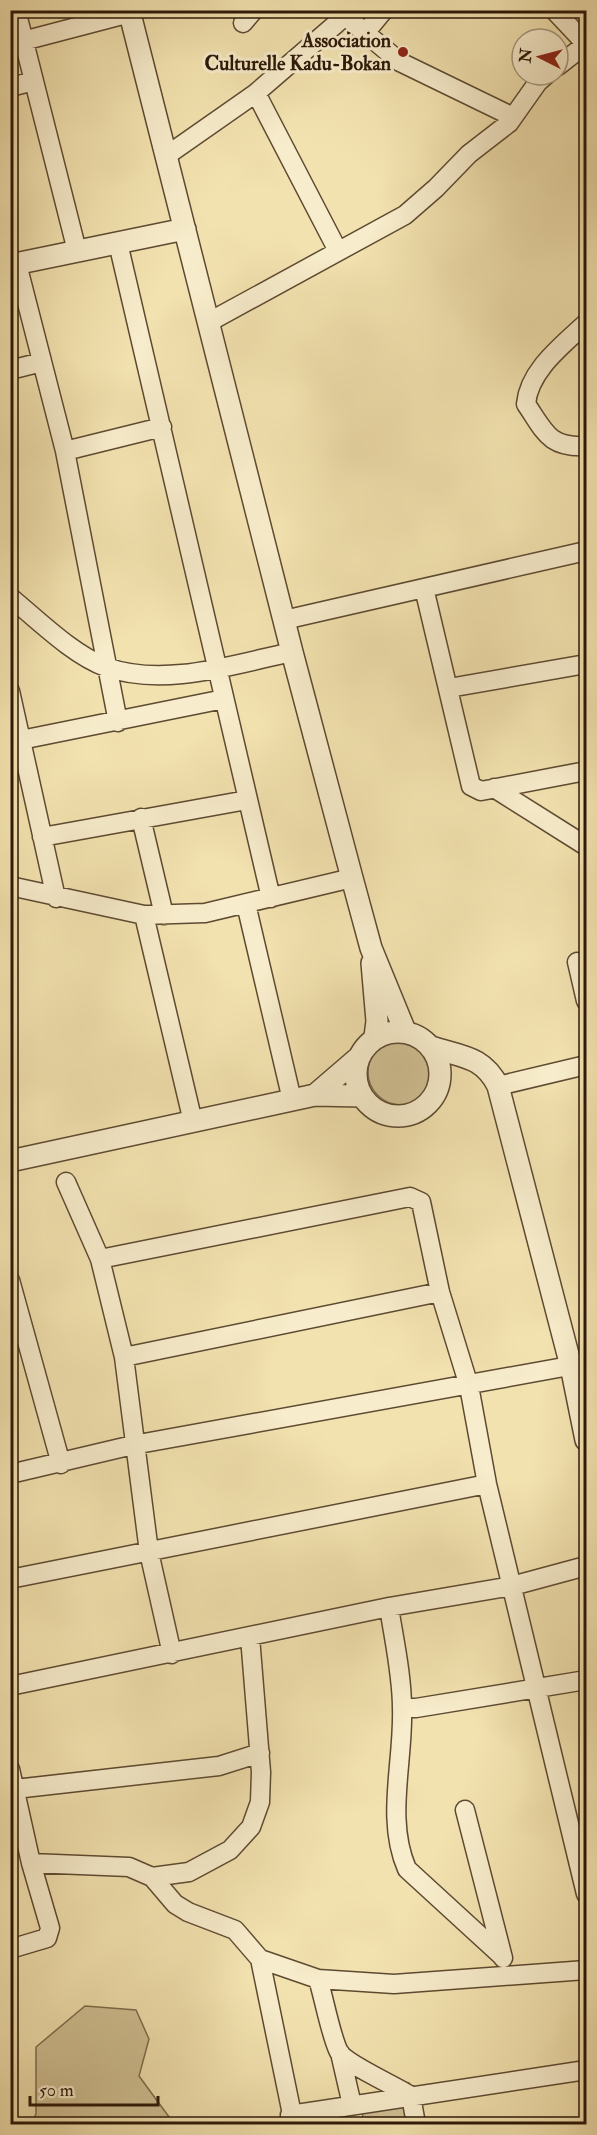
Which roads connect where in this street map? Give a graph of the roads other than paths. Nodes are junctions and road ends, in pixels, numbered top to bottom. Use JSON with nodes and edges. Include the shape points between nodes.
{"nodes":[{"id":1,"x":16,"y":10,"type":"edge"},
{"id":2,"x":384,"y":10,"type":"edge"},
{"id":3,"x":554,"y":10,"type":"edge"},
{"id":4,"x":130,"y":12,"type":"edge"},
{"id":5,"x":341,"y":14,"type":"edge"},
{"id":6,"x":365,"y":33,"type":"junction"},
{"id":7,"x":23,"y":40,"type":"junction"},
{"id":8,"x":586,"y":44,"type":"edge"},
{"id":9,"x":570,"y":57,"type":"edge"},
{"id":10,"x":34,"y":81,"type":"junction"},
{"id":11,"x":10,"y":87,"type":"edge"},
{"id":12,"x":534,"y":87,"type":"edge"},
{"id":13,"x":256,"y":93,"type":"junction"},
{"id":14,"x":509,"y":123,"type":"junction"},
{"id":15,"x":166,"y":156,"type":"junction"},
{"id":16,"x":185,"y":229,"type":"junction"},
{"id":17,"x":118,"y":243,"type":"junction"},
{"id":18,"x":77,"y":251,"type":"junction"},
{"id":19,"x":338,"y":251,"type":"junction"},
{"id":20,"x":14,"y":265,"type":"edge"},
{"id":21,"x":209,"y":322,"type":"junction"},
{"id":22,"x":586,"y":323,"type":"edge"},
{"id":23,"x":42,"y":362,"type":"junction"},
{"id":24,"x":10,"y":370,"type":"edge"},
{"id":25,"x":162,"y":427,"type":"junction"},
{"id":26,"x":586,"y":446,"type":"edge"},
{"id":27,"x":65,"y":451,"type":"junction"},
{"id":28,"x":586,"y":551,"type":"edge"},
{"id":29,"x":424,"y":588,"type":"junction"},
{"id":30,"x":10,"y":597,"type":"edge"},
{"id":31,"x":284,"y":620,"type":"junction"},
{"id":32,"x":292,"y":652,"type":"junction"},
{"id":33,"x":586,"y":664,"type":"edge"},
{"id":34,"x":106,"y":667,"type":"junction"},
{"id":35,"x":219,"y":667,"type":"junction"},
{"id":36,"x":449,"y":688,"type":"junction"},
{"id":37,"x":10,"y":691,"type":"edge"},
{"id":38,"x":224,"y":699,"type":"junction"},
{"id":39,"x":118,"y":722,"type":"junction"},
{"id":40,"x":21,"y":740,"type":"junction"},
{"id":41,"x":586,"y":771,"type":"edge"},
{"id":42,"x":494,"y":788,"type":"junction"},
{"id":43,"x":247,"y":800,"type":"junction"},
{"id":44,"x":141,"y":818,"type":"junction"},
{"id":45,"x":42,"y":837,"type":"junction"},
{"id":46,"x":586,"y":846,"type":"edge"},
{"id":47,"x":352,"y":878,"type":"junction"},
{"id":48,"x":10,"y":886,"type":"edge"},
{"id":49,"x":56,"y":898,"type":"junction"},
{"id":50,"x":271,"y":898,"type":"junction"},
{"id":51,"x":246,"y":903,"type":"junction"},
{"id":52,"x":144,"y":915,"type":"junction"},
{"id":53,"x":164,"y":915,"type":"junction"},
{"id":54,"x":371,"y":948,"type":"junction"},
{"id":55,"x":577,"y":962,"type":"dead end"},
{"id":56,"x":586,"y":1001,"type":"edge"},
{"id":57,"x":405,"y":1031,"type":"junction"},
{"id":58,"x":375,"y":1037,"type":"junction"},
{"id":59,"x":431,"y":1047,"type":"junction"},
{"id":60,"x":358,"y":1058,"type":"junction"},
{"id":61,"x":478,"y":1062,"type":"junction"},
{"id":62,"x":586,"y":1065,"type":"edge"},
{"id":63,"x":440,"y":1081,"type":"junction"},
{"id":64,"x":498,"y":1086,"type":"junction"},
{"id":65,"x":315,"y":1095,"type":"junction"},
{"id":66,"x":362,"y":1096,"type":"junction"},
{"id":67,"x":292,"y":1100,"type":"junction"},
{"id":68,"x":193,"y":1122,"type":"junction"},
{"id":69,"x":10,"y":1161,"type":"edge"},
{"id":70,"x":66,"y":1182,"type":"dead end"},
{"id":71,"x":100,"y":1258,"type":"junction"},
{"id":72,"x":10,"y":1280,"type":"edge"},
{"id":73,"x":440,"y":1292,"type":"junction"},
{"id":74,"x":124,"y":1357,"type":"junction"},
{"id":75,"x":579,"y":1364,"type":"edge"},
{"id":76,"x":469,"y":1386,"type":"junction"},
{"id":77,"x":586,"y":1440,"type":"edge"},
{"id":78,"x":133,"y":1445,"type":"junction"},
{"id":79,"x":61,"y":1464,"type":"junction"},
{"id":80,"x":10,"y":1474,"type":"edge"},
{"id":81,"x":487,"y":1484,"type":"junction"},
{"id":82,"x":149,"y":1552,"type":"junction"},
{"id":83,"x":586,"y":1566,"type":"edge"},
{"id":84,"x":10,"y":1579,"type":"edge"},
{"id":85,"x":512,"y":1586,"type":"junction"},
{"id":86,"x":389,"y":1607,"type":"junction"},
{"id":87,"x":250,"y":1637,"type":"junction"},
{"id":88,"x":172,"y":1654,"type":"junction"},
{"id":89,"x":586,"y":1680,"type":"edge"},
{"id":90,"x":10,"y":1686,"type":"edge"},
{"id":91,"x":537,"y":1690,"type":"junction"},
{"id":92,"x":402,"y":1707,"type":"junction"},
{"id":93,"x":260,"y":1753,"type":"junction"},
{"id":94,"x":10,"y":1769,"type":"edge"},
{"id":95,"x":15,"y":1789,"type":"junction"},
{"id":96,"x":465,"y":1810,"type":"dead end"},
{"id":97,"x":31,"y":1863,"type":"junction"},
{"id":98,"x":152,"y":1877,"type":"junction"},
{"id":99,"x":586,"y":1894,"type":"edge"},
{"id":100,"x":10,"y":1948,"type":"edge"},
{"id":101,"x":502,"y":1956,"type":"junction"},
{"id":102,"x":260,"y":1959,"type":"junction"},
{"id":103,"x":586,"y":1970,"type":"edge"},
{"id":104,"x":508,"y":1977,"type":"junction"},
{"id":105,"x":318,"y":1979,"type":"junction"},
{"id":106,"x":340,"y":2053,"type":"junction"},
{"id":107,"x":586,"y":2070,"type":"edge"},
{"id":108,"x":411,"y":2096,"type":"junction"},
{"id":109,"x":352,"y":2105,"type":"junction"},
{"id":110,"x":292,"y":2120,"type":"edge"},
{"id":111,"x":416,"y":2124,"type":"edge"}],
"edges":[{"from":1,"to":7,"type":"street"},
{"from":2,"to":6,"type":"street"},
{"from":3,"to":8,"type":"street"},
{"from":4,"to":7,"type":"street"},
{"from":4,"to":15,"type":"street"},
{"from":5,"to":6,"type":"street"},
{"from":5,"to":13,"type":"street"},
{"from":6,"to":14,"type":"street","via":[[400,62],[505,113]]},
{"from":7,"to":10,"type":"street"},
{"from":8,"to":9,"type":"street"},
{"from":10,"to":11,"type":"street"},
{"from":10,"to":18,"type":"street"},
{"from":12,"to":14,"type":"street"},
{"from":13,"to":15,"type":"street"},
{"from":13,"to":19,"type":"street"},
{"from":14,"to":19,"type":"street","via":[[469,154],[405,215]]},
{"from":15,"to":16,"type":"street"},
{"from":16,"to":17,"type":"street"},
{"from":16,"to":21,"type":"street"},
{"from":17,"to":18,"type":"street"},
{"from":17,"to":25,"type":"street"},
{"from":18,"to":20,"type":"street"},
{"from":19,"to":21,"type":"street"},
{"from":20,"to":23,"type":"street"},
{"from":21,"to":31,"type":"street"},
{"from":22,"to":26,"type":"street","via":[[532,381],[526,404],[549,438],[570,447]]},
{"from":23,"to":24,"type":"street"},
{"from":23,"to":27,"type":"street"},
{"from":25,"to":27,"type":"street"},
{"from":25,"to":35,"type":"street"},
{"from":27,"to":34,"type":"street"},
{"from":28,"to":29,"type":"street"},
{"from":29,"to":31,"type":"street"},
{"from":29,"to":36,"type":"street"},
{"from":30,"to":34,"type":"street","via":[[69,645]]},
{"from":31,"to":32,"type":"street"},
{"from":32,"to":35,"type":"street"},
{"from":32,"to":47,"type":"street"},
{"from":33,"to":36,"type":"street"},
{"from":34,"to":35,"type":"street","via":[[157,675]]},
{"from":34,"to":39,"type":"street"},
{"from":35,"to":38,"type":"street"},
{"from":36,"to":42,"type":"street","via":[[471,786],[481,791]]},
{"from":37,"to":40,"type":"street"},
{"from":38,"to":39,"type":"street"},
{"from":38,"to":43,"type":"street"},
{"from":39,"to":40,"type":"street"},
{"from":40,"to":45,"type":"street"},
{"from":41,"to":42,"type":"street"},
{"from":42,"to":46,"type":"street"},
{"from":43,"to":44,"type":"street"},
{"from":43,"to":50,"type":"street"},
{"from":44,"to":45,"type":"street"},
{"from":44,"to":53,"type":"street"},
{"from":45,"to":49,"type":"street"},
{"from":47,"to":50,"type":"street"},
{"from":47,"to":54,"type":"street"},
{"from":48,"to":49,"type":"street"},
{"from":49,"to":52,"type":"street"},
{"from":50,"to":51,"type":"street"},
{"from":51,"to":53,"type":"street","via":[[205,913]]},
{"from":51,"to":67,"type":"street"},
{"from":52,"to":53,"type":"street"},
{"from":52,"to":68,"type":"street"},
{"from":54,"to":57,"type":"street"},
{"from":54,"to":58,"type":"street"},
{"from":55,"to":56,"type":"street"},
{"from":57,"to":58,"type":"street"},
{"from":57,"to":59,"type":"street"},
{"from":58,"to":60,"type":"street"},
{"from":59,"to":61,"type":"street"},
{"from":59,"to":63,"type":"street","via":[[440,1069]]},
{"from":60,"to":65,"type":"street"},
{"from":60,"to":66,"type":"street","via":[[356,1084]]},
{"from":61,"to":63,"type":"street"},
{"from":61,"to":64,"type":"street","via":[[490,1070]]},
{"from":62,"to":64,"type":"street"},
{"from":63,"to":66,"type":"street","via":[[429,1102],[408,1115],[379,1112]]},
{"from":64,"to":75,"type":"street"},
{"from":65,"to":66,"type":"street"},
{"from":65,"to":67,"type":"street"},
{"from":67,"to":68,"type":"street"},
{"from":68,"to":69,"type":"street"},
{"from":70,"to":71,"type":"street"},
{"from":71,"to":73,"type":"street","via":[[410,1197],[421,1202]]},
{"from":71,"to":74,"type":"street"},
{"from":72,"to":79,"type":"street"},
{"from":73,"to":74,"type":"street"},
{"from":73,"to":76,"type":"street"},
{"from":74,"to":78,"type":"street"},
{"from":75,"to":76,"type":"street"},
{"from":75,"to":77,"type":"street"},
{"from":76,"to":78,"type":"street"},
{"from":76,"to":81,"type":"street"},
{"from":78,"to":79,"type":"street"},
{"from":78,"to":82,"type":"street"},
{"from":79,"to":80,"type":"street"},
{"from":81,"to":82,"type":"street"},
{"from":81,"to":85,"type":"street"},
{"from":82,"to":84,"type":"street"},
{"from":82,"to":88,"type":"street"},
{"from":83,"to":85,"type":"street"},
{"from":85,"to":86,"type":"street"},
{"from":85,"to":91,"type":"street"},
{"from":86,"to":87,"type":"street"},
{"from":86,"to":92,"type":"street"},
{"from":87,"to":88,"type":"street"},
{"from":87,"to":93,"type":"street"},
{"from":88,"to":90,"type":"street"},
{"from":89,"to":91,"type":"street"},
{"from":91,"to":92,"type":"street"},
{"from":91,"to":99,"type":"street"},
{"from":92,"to":101,"type":"street","via":[[396,1812],[400,1853],[407,1869]]},
{"from":93,"to":95,"type":"street","via":[[219,1766]]},
{"from":93,"to":98,"type":"street","via":[[260,1802],[251,1827],[230,1850],[189,1872]]},
{"from":94,"to":95,"type":"street"},
{"from":95,"to":97,"type":"street"},
{"from":96,"to":101,"type":"street"},
{"from":97,"to":98,"type":"street","via":[[129,1867]]},
{"from":97,"to":100,"type":"street","via":[[50,1928],[47,1938]]},
{"from":98,"to":102,"type":"street","via":[[175,1904],[235,1930]]},
{"from":101,"to":104,"type":"street"},
{"from":102,"to":105,"type":"street"},
{"from":102,"to":110,"type":"street"},
{"from":103,"to":104,"type":"street"},
{"from":104,"to":105,"type":"street","via":[[394,1983]]},
{"from":105,"to":106,"type":"street"},
{"from":106,"to":108,"type":"street"},
{"from":106,"to":109,"type":"street"},
{"from":107,"to":108,"type":"street"},
{"from":108,"to":109,"type":"street"},
{"from":108,"to":111,"type":"street"},
{"from":109,"to":110,"type":"street"}]}
